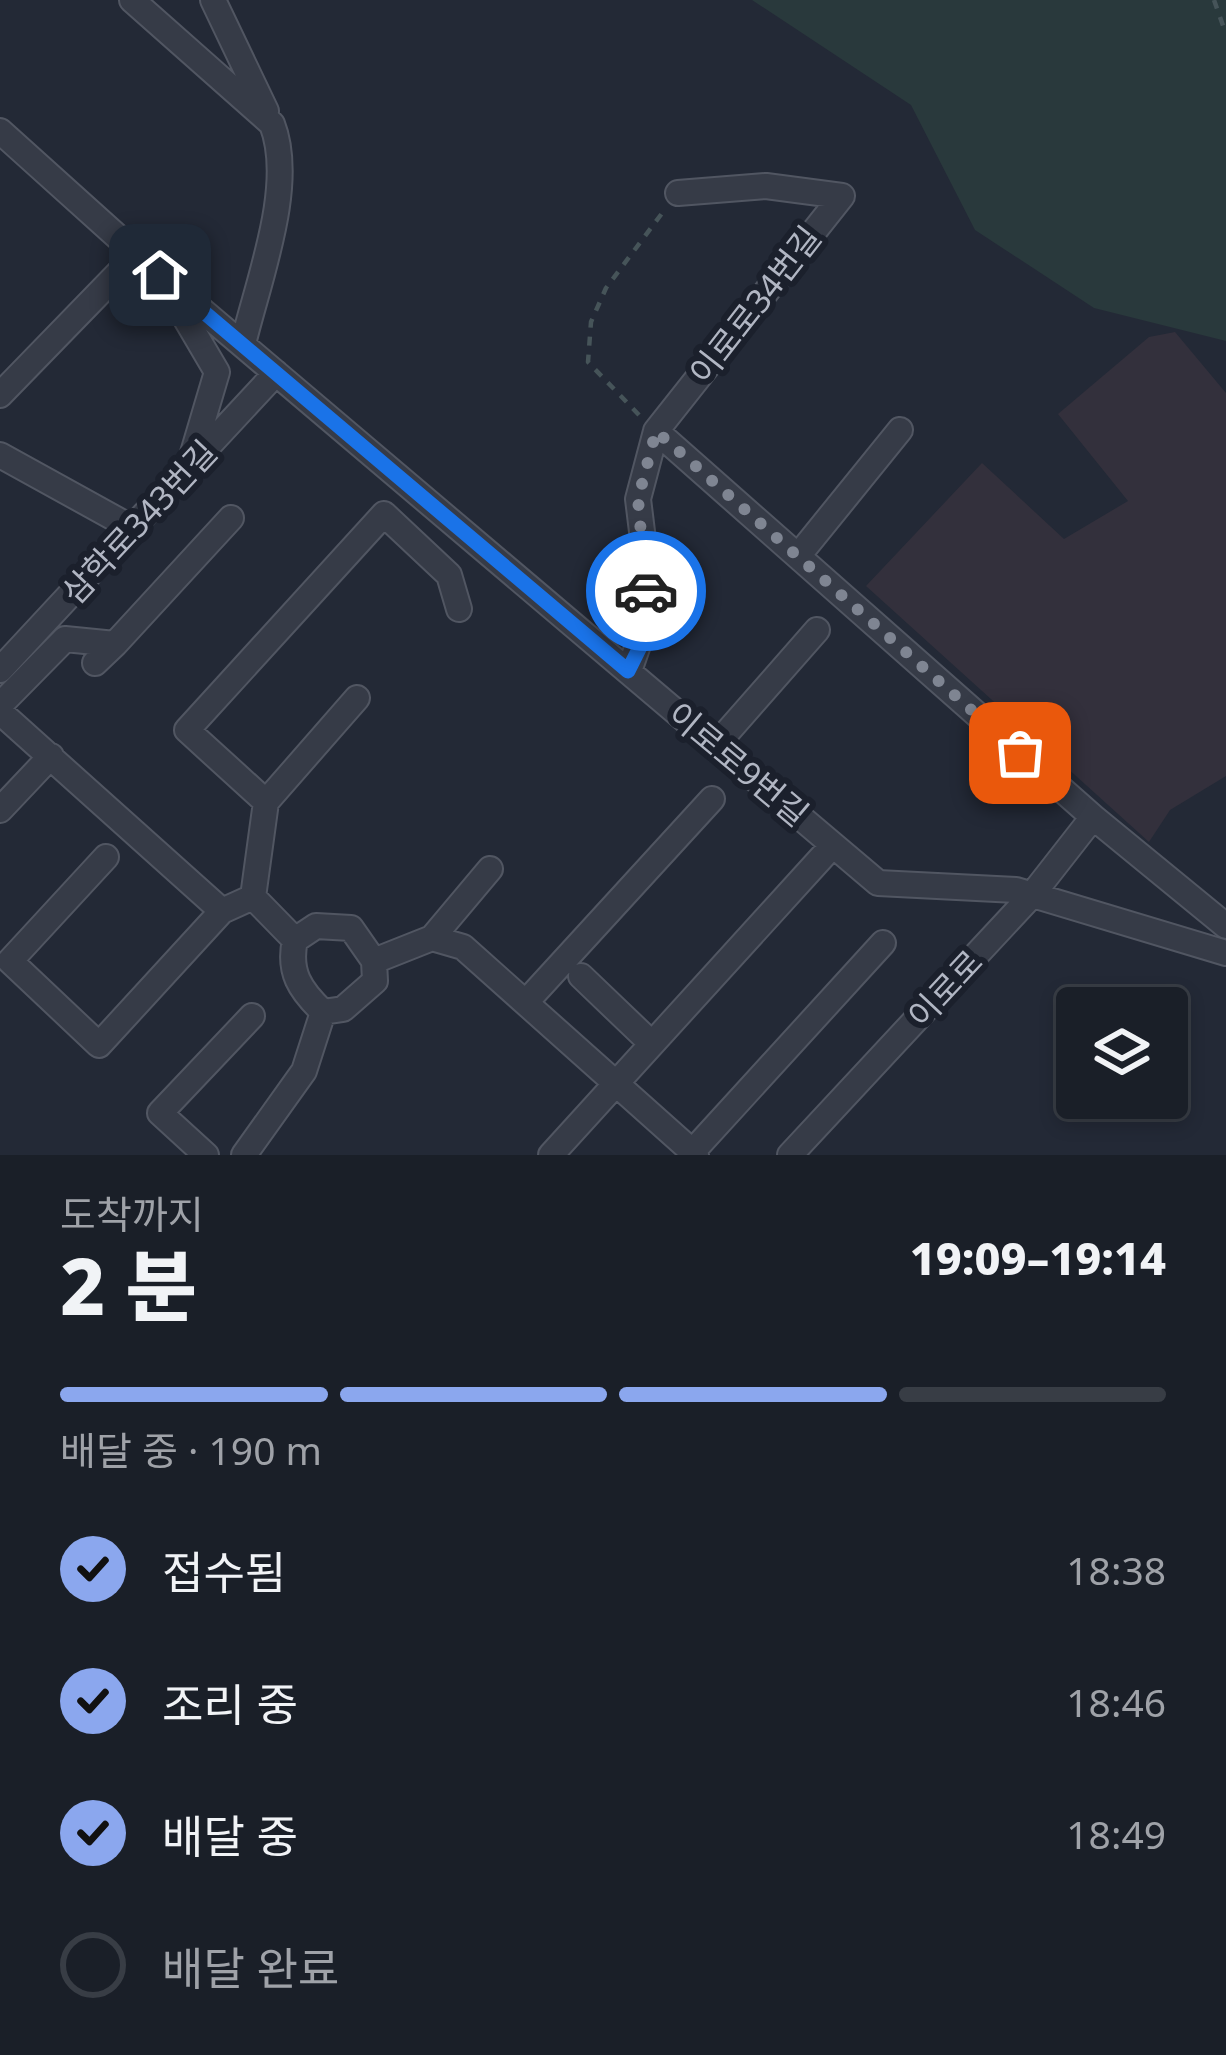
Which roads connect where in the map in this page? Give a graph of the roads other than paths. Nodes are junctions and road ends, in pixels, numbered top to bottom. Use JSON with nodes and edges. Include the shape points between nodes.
{"nodes":[{"id":1,"x":132,"y":0,"type":"edge"},
{"id":2,"x":213,"y":0,"type":"edge"},
{"id":3,"x":272,"y":124,"type":"junction"},
{"id":4,"x":0,"y":131,"type":"edge"},
{"id":5,"x":678,"y":193,"type":"road end"},
{"id":6,"x":138,"y":253,"type":"junction"},
{"id":7,"x":160,"y":275,"type":"junction"},
{"id":8,"x":243,"y":344,"type":"junction"},
{"id":9,"x":277,"y":373,"type":"junction"},
{"id":10,"x":0,"y":395,"type":"edge"},
{"id":11,"x":899,"y":430,"type":"dead end"},
{"id":12,"x":656,"y":431,"type":"junction"},
{"id":13,"x":0,"y":455,"type":"edge"},
{"id":14,"x":188,"y":471,"type":"junction"},
{"id":15,"x":231,"y":518,"type":"dead end"},
{"id":16,"x":134,"y":529,"type":"junction"},
{"id":17,"x":798,"y":556,"type":"junction"},
{"id":18,"x":459,"y":608,"type":"dead end"},
{"id":19,"x":817,"y":630,"type":"dead end"},
{"id":20,"x":115,"y":644,"type":"junction"},
{"id":21,"x":95,"y":663,"type":"dead end"},
{"id":22,"x":0,"y":670,"type":"edge"},
{"id":23,"x":628,"y":671,"type":"junction"},
{"id":24,"x":357,"y":698,"type":"dead end"},
{"id":25,"x":0,"y":708,"type":"edge"},
{"id":26,"x":716,"y":745,"type":"junction"},
{"id":27,"x":51,"y":756,"type":"junction"},
{"id":28,"x":712,"y":799,"type":"dead end"},
{"id":29,"x":266,"y":802,"type":"junction"},
{"id":30,"x":0,"y":810,"type":"edge"},
{"id":31,"x":1094,"y":817,"type":"junction"},
{"id":32,"x":833,"y":845,"type":"junction"},
{"id":33,"x":106,"y":856,"type":"dead end"},
{"id":34,"x":490,"y":869,"type":"dead end"},
{"id":35,"x":1032,"y":895,"type":"junction"},
{"id":36,"x":253,"y":897,"type":"junction"},
{"id":37,"x":222,"y":911,"type":"junction"},
{"id":38,"x":1226,"y":926,"type":"edge"},
{"id":39,"x":433,"y":938,"type":"junction"},
{"id":40,"x":296,"y":940,"type":"junction"},
{"id":41,"x":883,"y":943,"type":"dead end"},
{"id":42,"x":1226,"y":953,"type":"edge"},
{"id":43,"x":374,"y":961,"type":"junction"},
{"id":44,"x":581,"y":976,"type":"dead end"},
{"id":45,"x":527,"y":1000,"type":"junction"},
{"id":46,"x":323,"y":1012,"type":"junction"},
{"id":47,"x":252,"y":1016,"type":"dead end"},
{"id":48,"x":651,"y":1043,"type":"junction"},
{"id":49,"x":616,"y":1082,"type":"junction"},
{"id":50,"x":695,"y":1152,"type":"edge"},
{"id":51,"x":206,"y":1155,"type":"edge"},
{"id":52,"x":244,"y":1155,"type":"edge"},
{"id":53,"x":551,"y":1155,"type":"edge"},
{"id":54,"x":790,"y":1155,"type":"edge"}],
"edges":[{"from":1,"to":3,"type":"street"},
{"from":2,"to":3,"type":"street"},
{"from":3,"to":8,"type":"street","via":[[279,191]]},
{"from":4,"to":6,"type":"street","name":"이로로9번길"},
{"from":5,"to":12,"type":"street","name":"이로로34번길","via":[[766,186],[842,196]]},
{"from":6,"to":7,"type":"street","name":"이로로9번길"},
{"from":6,"to":10,"type":"street"},
{"from":7,"to":8,"type":"street","name":"이로로9번길"},
{"from":7,"to":14,"type":"street","via":[[217,372]]},
{"from":8,"to":9,"type":"street","name":"이로로9번길"},
{"from":9,"to":14,"type":"street","name":"삼학로343번길"},
{"from":9,"to":23,"type":"street","name":"이로로9번길"},
{"from":11,"to":17,"type":"street"},
{"from":12,"to":17,"type":"street"},
{"from":12,"to":23,"type":"street","via":[[638,499],[645,625]]},
{"from":13,"to":16,"type":"street"},
{"from":14,"to":16,"type":"street","name":"삼학로343번길"},
{"from":15,"to":20,"type":"street"},
{"from":16,"to":22,"type":"street","name":"삼학로343번길"},
{"from":17,"to":31,"type":"street"},
{"from":18,"to":29,"type":"street","via":[[449,575],[384,514],[187,730]]},
{"from":19,"to":26,"type":"street"},
{"from":20,"to":21,"type":"street"},
{"from":20,"to":25,"type":"street","via":[[65,639]]},
{"from":23,"to":26,"type":"street","name":"이로로9번길"},
{"from":24,"to":29,"type":"street"},
{"from":25,"to":27,"type":"street"},
{"from":26,"to":32,"type":"street","name":"이로로9번길"},
{"from":27,"to":30,"type":"street"},
{"from":27,"to":37,"type":"street"},
{"from":28,"to":45,"type":"street"},
{"from":29,"to":36,"type":"street"},
{"from":31,"to":35,"type":"street","name":"이로로"},
{"from":31,"to":38,"type":"street"},
{"from":32,"to":35,"type":"street","name":"이로로9번길","via":[[878,883]]},
{"from":32,"to":48,"type":"street"},
{"from":33,"to":37,"type":"street","via":[[10,961],[99,1045]]},
{"from":34,"to":39,"type":"street"},
{"from":35,"to":42,"type":"street","name":"이로로9번길"},
{"from":35,"to":54,"type":"street","name":"이로로"},
{"from":36,"to":37,"type":"street"},
{"from":36,"to":40,"type":"street"},
{"from":39,"to":43,"type":"street"},
{"from":39,"to":45,"type":"street","via":[[463,946]]},
{"from":40,"to":43,"type":"street","via":[[316,926],[351,928]]},
{"from":40,"to":46,"type":"street","via":[[294,976]]},
{"from":41,"to":50,"type":"street"},
{"from":43,"to":46,"type":"street","via":[[375,981],[343,1009]]},
{"from":44,"to":48,"type":"street"},
{"from":45,"to":49,"type":"street"},
{"from":46,"to":52,"type":"street","via":[[304,1072]]},
{"from":47,"to":51,"type":"street","via":[[160,1113]]},
{"from":48,"to":49,"type":"street"},
{"from":49,"to":50,"type":"street"},
{"from":49,"to":53,"type":"street"}]}
